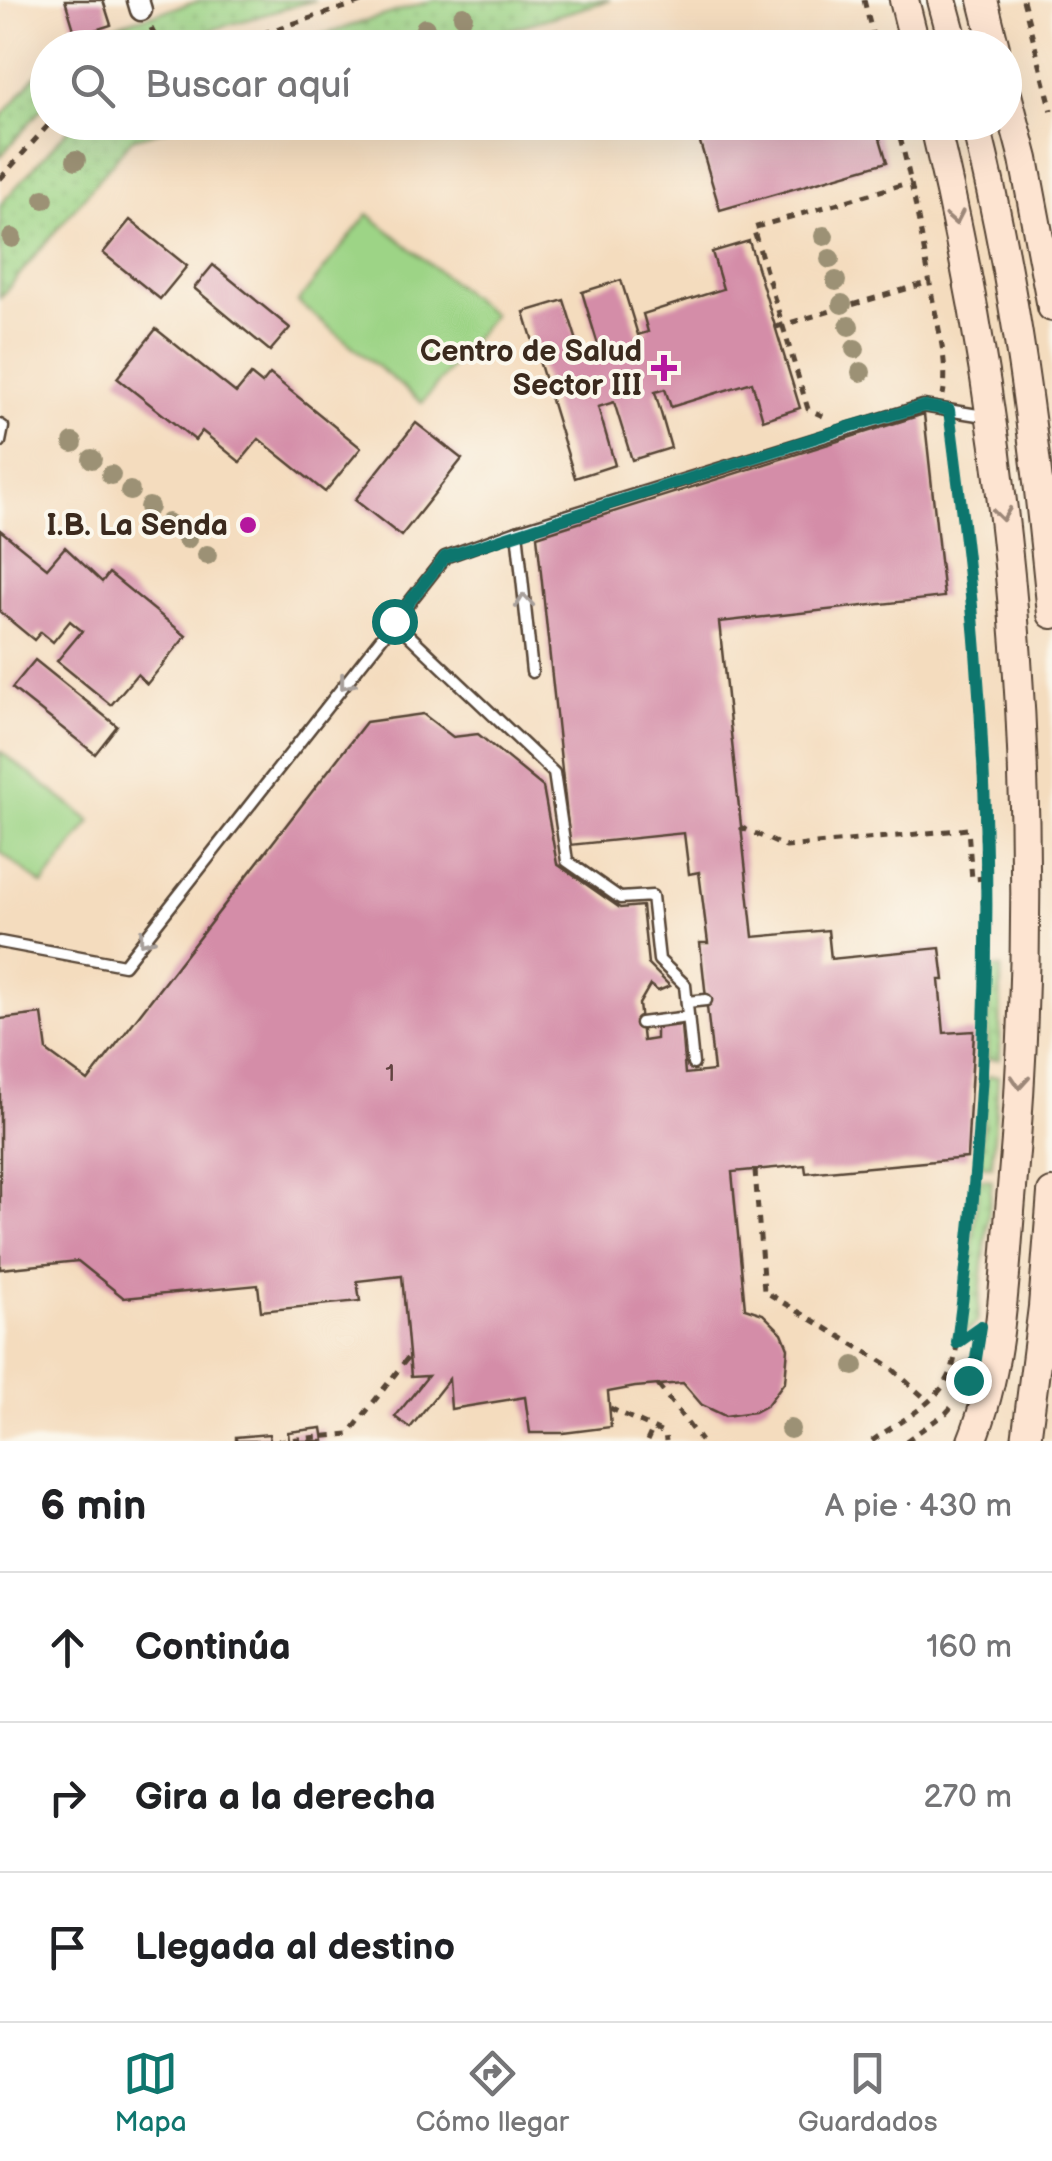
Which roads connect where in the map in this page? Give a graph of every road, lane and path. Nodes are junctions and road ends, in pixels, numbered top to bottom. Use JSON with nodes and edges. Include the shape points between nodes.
{"nodes":[{"id":1,"x":368,"y":0,"type":"edge"},
{"id":2,"x":864,"y":0,"type":"edge"},
{"id":3,"x":904,"y":0,"type":"edge"},
{"id":4,"x":942,"y":0,"type":"edge"},
{"id":5,"x":983,"y":0,"type":"edge"},
{"id":6,"x":1023,"y":0,"type":"edge"},
{"id":7,"x":273,"y":30,"type":"edge"},
{"id":8,"x":872,"y":30,"type":"edge"},
{"id":9,"x":912,"y":30,"type":"edge"},
{"id":10,"x":951,"y":30,"type":"edge"},
{"id":11,"x":990,"y":30,"type":"edge"},
{"id":12,"x":1052,"y":111,"type":"edge"},
{"id":13,"x":35,"y":140,"type":"edge"},
{"id":14,"x":901,"y":140,"type":"edge"},
{"id":15,"x":938,"y":140,"type":"edge"},
{"id":16,"x":979,"y":140,"type":"edge"},
{"id":17,"x":1019,"y":140,"type":"edge"},
{"id":18,"x":1,"y":177,"type":"edge"},
{"id":19,"x":912,"y":182,"type":"junction"},
{"id":20,"x":930,"y":282,"type":"junction"},
{"id":21,"x":1052,"y":307,"type":"edge"},
{"id":22,"x":779,"y":326,"type":"junction"},
{"id":23,"x":949,"y":410,"type":"junction"},
{"id":24,"x":840,"y":412,"type":"dead end"},
{"id":25,"x":991,"y":417,"type":"junction"},
{"id":26,"x":0,"y":425,"type":"edge"},
{"id":27,"x":0,"y":442,"type":"edge"},
{"id":28,"x":517,"y":531,"type":"junction"},
{"id":29,"x":1052,"y":614,"type":"edge"},
{"id":30,"x":394,"y":621,"type":"junction"},
{"id":31,"x":532,"y":672,"type":"dead end"},
{"id":32,"x":740,"y":826,"type":"dead end"},
{"id":33,"x":985,"y":878,"type":"junction"},
{"id":34,"x":0,"y":942,"type":"edge"},
{"id":35,"x":984,"y":960,"type":"junction"},
{"id":36,"x":994,"y":960,"type":"dead end"},
{"id":37,"x":706,"y":1000,"type":"dead end"},
{"id":38,"x":687,"y":1002,"type":"junction"},
{"id":39,"x":688,"y":1017,"type":"junction"},
{"id":40,"x":642,"y":1022,"type":"dead end"},
{"id":41,"x":693,"y":1064,"type":"dead end"},
{"id":42,"x":755,"y":1170,"type":"dead end"},
{"id":43,"x":1052,"y":1193,"type":"edge"},
{"id":44,"x":969,"y":1335,"type":"dead end"},
{"id":45,"x":957,"y":1343,"type":"junction"},
{"id":46,"x":409,"y":1356,"type":"dead end"},
{"id":47,"x":658,"y":1385,"type":"dead end"},
{"id":48,"x":963,"y":1390,"type":"dead end"},
{"id":49,"x":928,"y":1401,"type":"junction"},
{"id":50,"x":610,"y":1408,"type":"dead end"},
{"id":51,"x":653,"y":1428,"type":"junction"},
{"id":52,"x":277,"y":1441,"type":"edge"},
{"id":53,"x":647,"y":1441,"type":"edge"},
{"id":54,"x":666,"y":1441,"type":"edge"},
{"id":55,"x":702,"y":1441,"type":"edge"},
{"id":56,"x":872,"y":1441,"type":"edge"},
{"id":57,"x":906,"y":1441,"type":"edge"},
{"id":58,"x":972,"y":1441,"type":"edge"},
{"id":59,"x":1026,"y":1441,"type":"edge"}],
"edges":[{"from":1,"to":7,"type":"path"},
{"from":2,"to":8,"type":"path"},
{"from":3,"to":9,"type":"main road"},
{"from":4,"to":10,"type":"main road"},
{"from":5,"to":11,"type":"main road"},
{"from":6,"to":12,"type":"path"},
{"from":13,"to":18,"type":"path"},
{"from":14,"to":19,"type":"path"},
{"from":15,"to":25,"type":"main road","one_way":true},
{"from":16,"to":29,"type":"main road","via":[[1027,387]]},
{"from":17,"to":21,"type":"main road"},
{"from":19,"to":20,"type":"path"},
{"from":19,"to":22,"type":"path","via":[[753,228]]},
{"from":20,"to":22,"type":"path"},
{"from":20,"to":23,"type":"path"},
{"from":22,"to":24,"type":"path","via":[[808,409],[821,417]]},
{"from":23,"to":25,"type":"lane"},
{"from":23,"to":28,"type":"lane","via":[[924,406],[888,416]]},
{"from":23,"to":33,"type":"path","via":[[976,654]]},
{"from":25,"to":58,"type":"main road","one_way":true,"via":[[1017,670],[1026,904],[1002,1298],[984,1412]]},
{"from":26,"to":27,"type":"lane"},
{"from":28,"to":30,"type":"lane","via":[[445,557]]},
{"from":31,"to":28,"type":"lane","one_way":true},
{"from":30,"to":34,"type":"lane","one_way":true,"via":[[124,966]]},
{"from":30,"to":38,"type":"lane","via":[[554,773],[566,860],[620,898],[652,896],[659,960],[685,985]]},
{"from":32,"to":33,"type":"path","via":[[786,847],[968,829],[972,879]]},
{"from":33,"to":35,"type":"path"},
{"from":35,"to":36,"type":"path"},
{"from":35,"to":45,"type":"path"},
{"from":37,"to":38,"type":"lane"},
{"from":38,"to":39,"type":"lane"},
{"from":39,"to":40,"type":"lane"},
{"from":39,"to":41,"type":"lane"},
{"from":42,"to":49,"type":"path","via":[[764,1291],[888,1365]]},
{"from":43,"to":59,"type":"main road"},
{"from":44,"to":45,"type":"path"},
{"from":45,"to":49,"type":"path","via":[[952,1370]]},
{"from":46,"to":52,"type":"path","via":[[349,1434]]},
{"from":47,"to":55,"type":"path"},
{"from":48,"to":57,"type":"path","via":[[946,1413]]},
{"from":49,"to":56,"type":"path"},
{"from":50,"to":51,"type":"path"},
{"from":51,"to":53,"type":"path"},
{"from":51,"to":54,"type":"path"}]}
